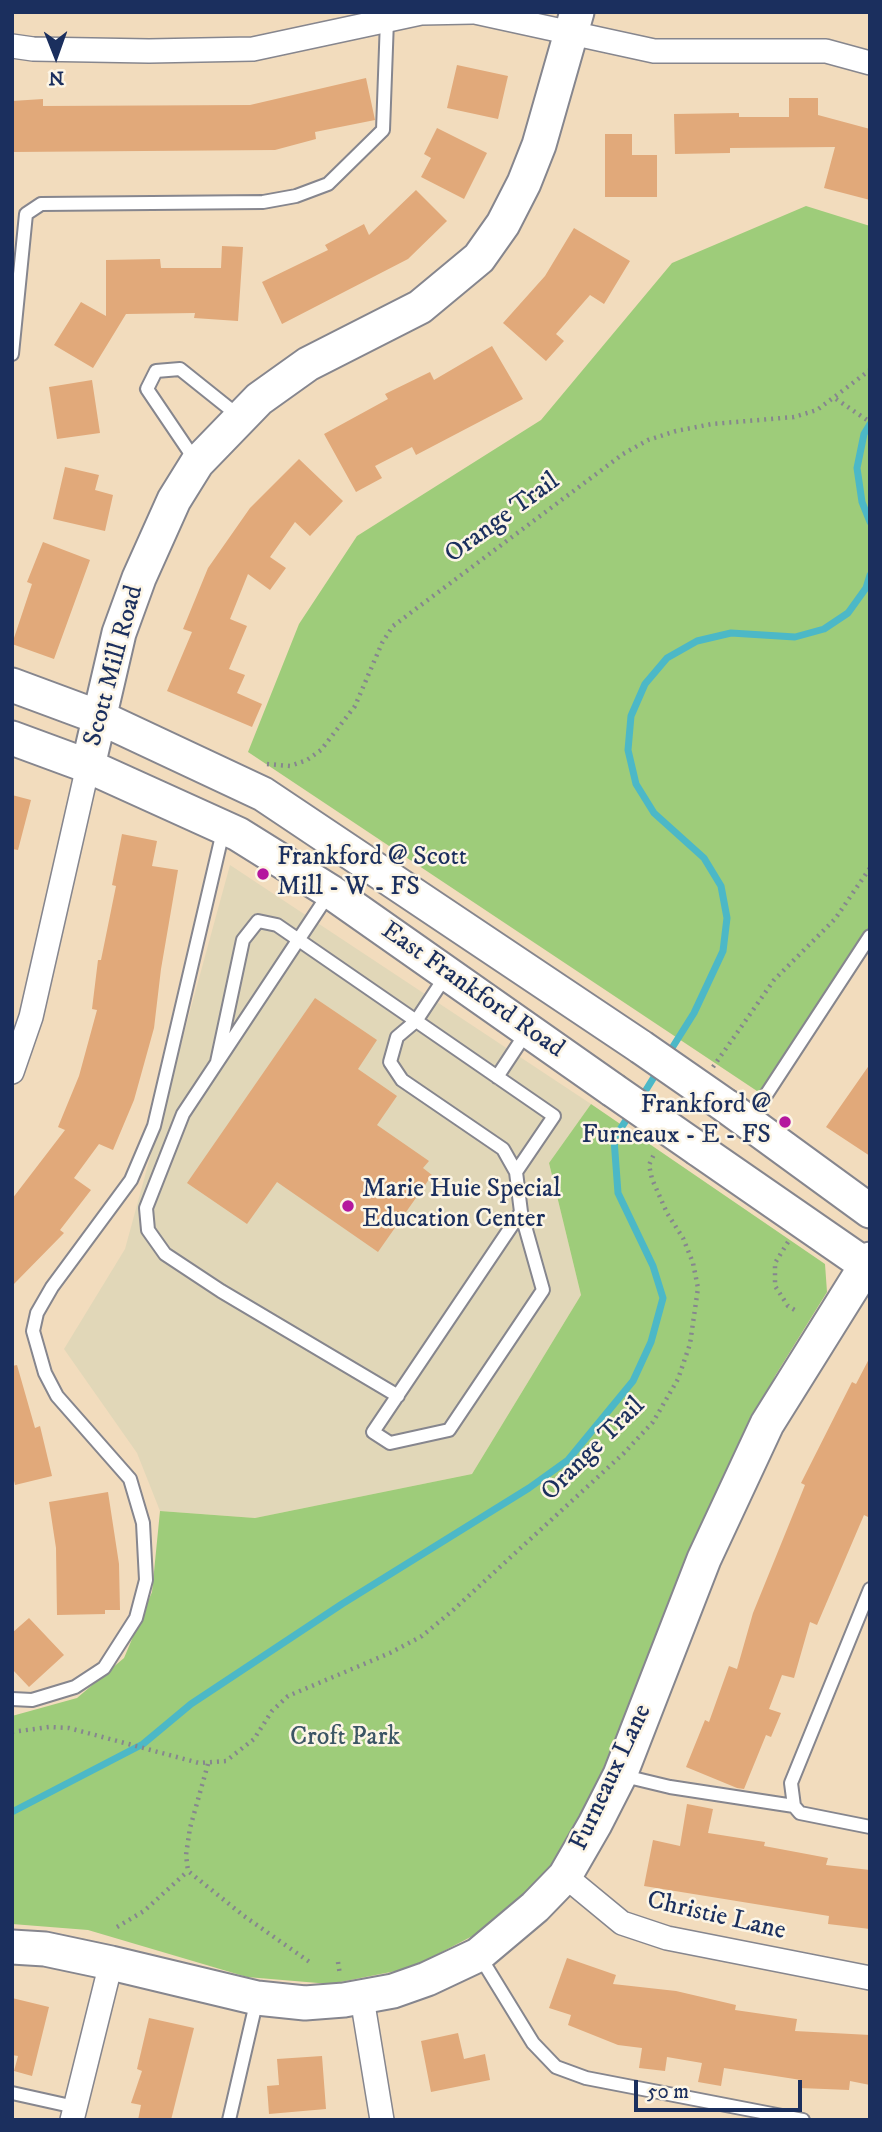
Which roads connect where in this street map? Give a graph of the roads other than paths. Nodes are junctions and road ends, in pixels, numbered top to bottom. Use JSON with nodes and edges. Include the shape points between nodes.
{"nodes":[{"id":1,"x":474,"y":12,"type":"edge"},
{"id":2,"x":387,"y":20,"type":"junction"},
{"id":3,"x":575,"y":22,"type":"edge"},
{"id":4,"x":12,"y":46,"type":"edge"},
{"id":5,"x":870,"y":63,"type":"edge"},
{"id":6,"x":12,"y":354,"type":"edge"},
{"id":7,"x":240,"y":417,"type":"junction"},
{"id":8,"x":197,"y":463,"type":"junction"},
{"id":9,"x":12,"y":685,"type":"edge"},
{"id":10,"x":101,"y":718,"type":"junction"},
{"id":11,"x":12,"y":738,"type":"edge"},
{"id":12,"x":88,"y":766,"type":"junction"},
{"id":13,"x":224,"y":827,"type":"junction"},
{"id":14,"x":331,"y":892,"type":"junction"},
{"id":15,"x":446,"y":917,"type":"junction"},
{"id":16,"x":870,"y":936,"type":"edge"},
{"id":17,"x":298,"y":939,"type":"junction"},
{"id":18,"x":447,"y":974,"type":"junction"},
{"id":19,"x":416,"y":1021,"type":"junction"},
{"id":20,"x":528,"y":1030,"type":"junction"},
{"id":21,"x":217,"y":1062,"type":"junction"},
{"id":22,"x":12,"y":1072,"type":"edge"},
{"id":23,"x":497,"y":1077,"type":"junction"},
{"id":24,"x":738,"y":1113,"type":"junction"},
{"id":25,"x":516,"y":1172,"type":"junction"},
{"id":26,"x":870,"y":1211,"type":"edge"},
{"id":27,"x":521,"y":1213,"type":"junction"},
{"id":28,"x":868,"y":1264,"type":"edge"},
{"id":29,"x":398,"y":1396,"type":"junction"},
{"id":30,"x":870,"y":1589,"type":"edge"},
{"id":31,"x":12,"y":1699,"type":"edge"},
{"id":32,"x":620,"y":1775,"type":"junction"},
{"id":33,"x":794,"y":1806,"type":"junction"},
{"id":34,"x":870,"y":1827,"type":"edge"},
{"id":35,"x":565,"y":1876,"type":"junction"},
{"id":36,"x":12,"y":1947,"type":"edge"},
{"id":37,"x":478,"y":1955,"type":"junction"},
{"id":38,"x":111,"y":1962,"type":"junction"},
{"id":39,"x":870,"y":1978,"type":"edge"},
{"id":40,"x":351,"y":1987,"type":"junction"},
{"id":41,"x":257,"y":1998,"type":"junction"},
{"id":42,"x":12,"y":2093,"type":"edge"},
{"id":43,"x":73,"y":2113,"type":"edge"},
{"id":44,"x":229,"y":2120,"type":"edge"},
{"id":45,"x":382,"y":2120,"type":"edge"},
{"id":46,"x":803,"y":2120,"type":"edge"}],
"edges":[{"from":1,"to":2,"type":"street","via":[[421,13]]},
{"from":1,"to":3,"type":"street"},
{"from":2,"to":4,"type":"street","via":[[253,49]]},
{"from":2,"to":6,"type":"lane","via":[[383,130],[328,184],[263,202],[41,204],[26,214]]},
{"from":3,"to":5,"type":"street","via":[[654,51],[826,51]]},
{"from":3,"to":7,"type":"street","name":"Scott Mill Road","via":[[524,183],[503,224],[478,258],[420,307],[308,365]]},
{"from":7,"to":8,"type":"street","name":"Scott Mill Road"},
{"from":7,"to":8,"type":"lane","via":[[180,369],[156,371],[147,389]]},
{"from":8,"to":10,"type":"street","name":"Scott Mill Road","via":[[174,500],[139,579],[119,634]]},
{"from":9,"to":10,"type":"street","name":"East Frankford Road"},
{"from":10,"to":12,"type":"street","name":"Scott Mill Road"},
{"from":10,"to":15,"type":"street","name":"East Frankford Road","via":[[263,794]]},
{"from":11,"to":12,"type":"street","name":"East Frankford Road"},
{"from":12,"to":13,"type":"street","name":"East Frankford Road"},
{"from":12,"to":22,"type":"street","name":"Scott Mill Road","via":[[31,1017]]},
{"from":13,"to":14,"type":"street","name":"East Frankford Road"},
{"from":13,"to":31,"type":"lane","via":[[154,1126],[131,1180],[52,1287],[33,1331],[57,1396],[130,1479],[143,1523],[146,1580],[136,1618],[104,1668],[75,1687],[32,1700]]},
{"from":14,"to":15,"type":"street","via":[[341,884],[361,886]]},
{"from":14,"to":17,"type":"lane"},
{"from":14,"to":18,"type":"street","name":"East Frankford Road"},
{"from":15,"to":24,"type":"street","name":"East Frankford Road","bridge":true},
{"from":16,"to":24,"type":"lane"},
{"from":17,"to":19,"type":"lane"},
{"from":17,"to":21,"type":"lane"},
{"from":17,"to":21,"type":"lane","via":[[277,925],[258,921],[243,940]]},
{"from":18,"to":19,"type":"lane"},
{"from":18,"to":20,"type":"street","name":"East Frankford Road"},
{"from":19,"to":23,"type":"lane"},
{"from":19,"to":25,"type":"lane","via":[[397,1037],[390,1062],[402,1080],[503,1149]]},
{"from":20,"to":23,"type":"lane"},
{"from":20,"to":28,"type":"street","name":"East Frankford Road","bridge":true},
{"from":21,"to":29,"type":"lane","via":[[183,1114],[146,1208],[148,1230],[165,1254]]},
{"from":23,"to":25,"type":"lane","via":[[554,1116]]},
{"from":24,"to":26,"type":"street","name":"East Frankford Road"},
{"from":25,"to":27,"type":"lane"},
{"from":27,"to":29,"type":"lane"},
{"from":27,"to":29,"type":"lane","via":[[542,1290],[450,1430],[390,1443],[373,1432]]},
{"from":28,"to":32,"type":"street","name":"Furneaux Lane","via":[[767,1424],[704,1559]]},
{"from":30,"to":33,"type":"lane","via":[[794,1771]]},
{"from":32,"to":33,"type":"lane"},
{"from":32,"to":35,"type":"street","name":"Furneaux Lane"},
{"from":33,"to":34,"type":"lane","via":[[800,1813]]},
{"from":35,"to":37,"type":"street","name":"Furneaux Lane"},
{"from":35,"to":39,"type":"street","name":"Christie Lane","via":[[622,1923],[667,1938]]},
{"from":36,"to":38,"type":"street","name":"Furneaux Lane"},
{"from":37,"to":40,"type":"street","name":"Furneaux Lane","via":[[427,1979]]},
{"from":37,"to":46,"type":"lane","via":[[533,2043],[556,2067],[586,2078]]},
{"from":38,"to":41,"type":"street","name":"Furneaux Lane"},
{"from":38,"to":43,"type":"street"},
{"from":40,"to":41,"type":"street","name":"Furneaux Lane","via":[[305,2003]]},
{"from":40,"to":45,"type":"street"},
{"from":41,"to":44,"type":"lane"},
{"from":42,"to":43,"type":"lane"}]}
